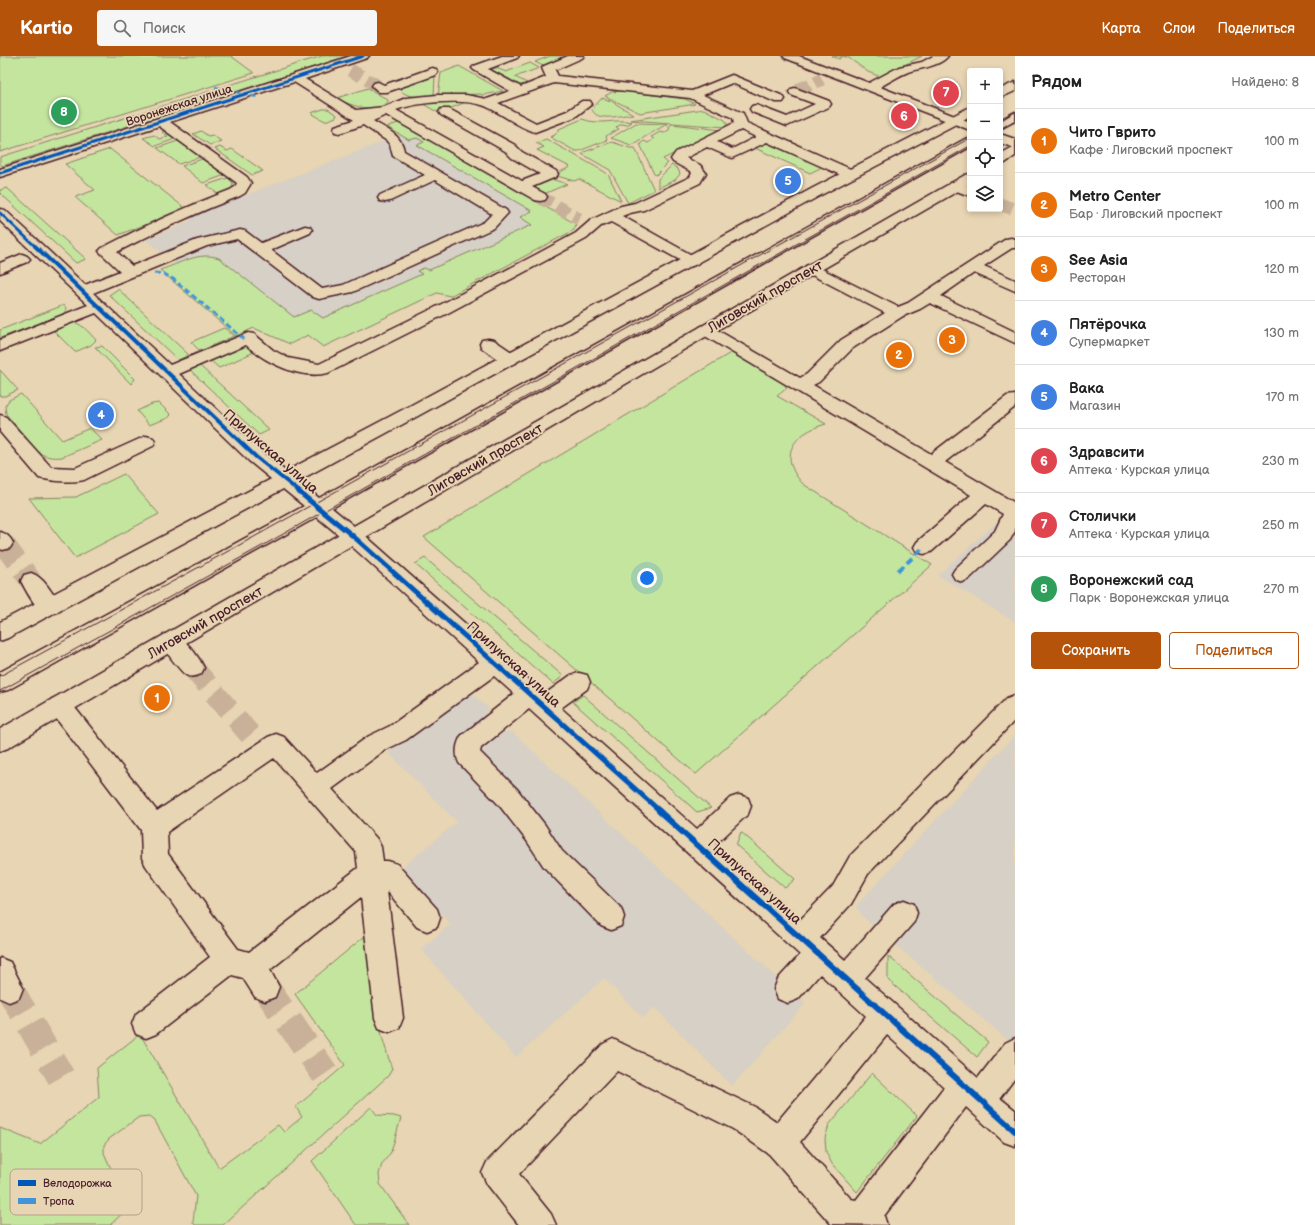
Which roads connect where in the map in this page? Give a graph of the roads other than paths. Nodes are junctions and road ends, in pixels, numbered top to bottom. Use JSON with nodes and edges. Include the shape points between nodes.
{"nodes":[{"id":1,"x":364,"y":56,"type":"edge"},
{"id":2,"x":513,"y":56,"type":"edge"},
{"id":3,"x":578,"y":56,"type":"edge"},
{"id":4,"x":789,"y":56,"type":"edge"},
{"id":5,"x":942,"y":56,"type":"edge"},
{"id":6,"x":432,"y":72,"type":"dead end"},
{"id":7,"x":834,"y":74,"type":"junction"},
{"id":8,"x":296,"y":78,"type":"junction"},
{"id":9,"x":553,"y":79,"type":"junction"},
{"id":10,"x":822,"y":79,"type":"tunnel mouth"},
{"id":11,"x":1015,"y":86,"type":"edge"},
{"id":12,"x":870,"y":88,"type":"junction"},
{"id":13,"x":520,"y":91,"type":"junction"},
{"id":14,"x":1003,"y":92,"type":"edge"},
{"id":15,"x":693,"y":95,"type":"junction"},
{"id":16,"x":779,"y":99,"type":"junction"},
{"id":17,"x":406,"y":102,"type":"junction"},
{"id":18,"x":488,"y":103,"type":"junction"},
{"id":19,"x":586,"y":104,"type":"dead end"},
{"id":20,"x":756,"y":109,"type":"junction"},
{"id":21,"x":386,"y":110,"type":"junction"},
{"id":22,"x":445,"y":112,"type":"dead end"},
{"id":23,"x":967,"y":113,"type":"edge"},
{"id":24,"x":1015,"y":116,"type":"edge"},
{"id":25,"x":365,"y":120,"type":"junction"},
{"id":26,"x":954,"y":120,"type":"junction"},
{"id":27,"x":160,"y":121,"type":"junction"},
{"id":28,"x":740,"y":121,"type":"junction"},
{"id":29,"x":1003,"y":123,"type":"edge"},
{"id":30,"x":967,"y":125,"type":"edge"},
{"id":31,"x":339,"y":134,"type":"dead end"},
{"id":32,"x":766,"y":136,"type":"junction"},
{"id":33,"x":1003,"y":139,"type":"edge"},
{"id":34,"x":707,"y":142,"type":"junction"},
{"id":35,"x":967,"y":144,"type":"edge"},
{"id":36,"x":1015,"y":144,"type":"edge"},
{"id":37,"x":1015,"y":150,"type":"edge"},
{"id":38,"x":1003,"y":158,"type":"edge"},
{"id":39,"x":0,"y":172,"type":"edge"},
{"id":40,"x":850,"y":174,"type":"junction"},
{"id":41,"x":436,"y":176,"type":"junction"},
{"id":42,"x":965,"y":185,"type":"edge"},
{"id":43,"x":522,"y":186,"type":"junction"},
{"id":44,"x":540,"y":197,"type":"tunnel mouth"},
{"id":45,"x":385,"y":198,"type":"dead end"},
{"id":46,"x":0,"y":213,"type":"edge"},
{"id":47,"x":611,"y":216,"type":"junction"},
{"id":48,"x":579,"y":219,"type":"tunnel mouth"},
{"id":49,"x":596,"y":223,"type":"junction"},
{"id":50,"x":16,"y":229,"type":"junction"},
{"id":51,"x":634,"y":229,"type":"junction"},
{"id":52,"x":305,"y":230,"type":"dead end"},
{"id":53,"x":0,"y":234,"type":"edge"},
{"id":54,"x":1015,"y":244,"type":"edge"},
{"id":55,"x":260,"y":249,"type":"junction"},
{"id":56,"x":22,"y":259,"type":"dead end"},
{"id":57,"x":692,"y":260,"type":"junction"},
{"id":58,"x":145,"y":266,"type":"junction"},
{"id":59,"x":973,"y":267,"type":"junction"},
{"id":60,"x":0,"y":268,"type":"edge"},
{"id":61,"x":811,"y":269,"type":"junction"},
{"id":62,"x":130,"y":272,"type":"junction"},
{"id":63,"x":149,"y":281,"type":"dead end"},
{"id":64,"x":1015,"y":286,"type":"edge"},
{"id":65,"x":82,"y":292,"type":"junction"},
{"id":66,"x":929,"y":296,"type":"junction"},
{"id":67,"x":98,"y":307,"type":"junction"},
{"id":68,"x":897,"y":313,"type":"junction"},
{"id":69,"x":706,"y":330,"type":"junction"},
{"id":70,"x":1015,"y":338,"type":"edge"},
{"id":71,"x":488,"y":344,"type":"dead end"},
{"id":72,"x":0,"y":346,"type":"edge"},
{"id":73,"x":510,"y":359,"type":"junction"},
{"id":74,"x":167,"y":373,"type":"junction"},
{"id":75,"x":801,"y":385,"type":"junction"},
{"id":76,"x":1012,"y":400,"type":"dead end"},
{"id":77,"x":0,"y":420,"type":"edge"},
{"id":78,"x":146,"y":442,"type":"dead end"},
{"id":79,"x":930,"y":463,"type":"junction"},
{"id":80,"x":285,"y":480,"type":"junction"},
{"id":81,"x":984,"y":494,"type":"junction"},
{"id":82,"x":318,"y":507,"type":"junction"},
{"id":83,"x":1014,"y":512,"type":"edge"},
{"id":84,"x":353,"y":536,"type":"junction"},
{"id":85,"x":1009,"y":540,"type":"edge"},
{"id":86,"x":924,"y":547,"type":"dead end"},
{"id":87,"x":962,"y":574,"type":"dead end"},
{"id":88,"x":31,"y":581,"type":"tunnel mouth"},
{"id":89,"x":49,"y":606,"type":"junction"},
{"id":90,"x":0,"y":632,"type":"edge"},
{"id":91,"x":171,"y":642,"type":"junction"},
{"id":92,"x":495,"y":663,"type":"junction"},
{"id":93,"x":194,"y":668,"type":"tunnel mouth"},
{"id":94,"x":579,"y":682,"type":"dead end"},
{"id":95,"x":0,"y":683,"type":"edge"},
{"id":96,"x":537,"y":702,"type":"junction"},
{"id":97,"x":1015,"y":705,"type":"edge"},
{"id":98,"x":60,"y":706,"type":"junction"},
{"id":99,"x":0,"y":741,"type":"edge"},
{"id":100,"x":315,"y":788,"type":"junction"},
{"id":101,"x":740,"y":806,"type":"dead end"},
{"id":102,"x":154,"y":827,"type":"junction"},
{"id":103,"x":697,"y":845,"type":"junction"},
{"id":104,"x":371,"y":873,"type":"junction"},
{"id":105,"x":904,"y":913,"type":"dead end"},
{"id":106,"x":611,"y":916,"type":"dead end"},
{"id":107,"x":427,"y":918,"type":"dead end"},
{"id":108,"x":810,"y":947,"type":"junction"},
{"id":109,"x":249,"y":971,"type":"junction"},
{"id":110,"x":846,"y":979,"type":"junction"},
{"id":111,"x":788,"y":989,"type":"dead end"},
{"id":112,"x":885,"y":1015,"type":"junction"},
{"id":113,"x":389,"y":1018,"type":"dead end"},
{"id":114,"x":146,"y":1024,"type":"dead end"},
{"id":115,"x":1015,"y":1053,"type":"edge"},
{"id":116,"x":972,"y":1093,"type":"junction"},
{"id":117,"x":1015,"y":1131,"type":"edge"},
{"id":118,"x":780,"y":1143,"type":"junction"},
{"id":119,"x":852,"y":1220,"type":"edge"},
{"id":120,"x":540,"y":1225,"type":"edge"}],
"edges":[{"from":1,"to":8,"type":"main road","name":"Воронежская улица","via":[[345,67]]},
{"from":2,"to":13,"type":"main road","via":[[478,68]]},
{"from":3,"to":9,"type":"main road","via":[[548,68]]},
{"from":4,"to":7,"type":"main road"},
{"from":5,"to":12,"type":"main road","via":[[926,64],[903,70]]},
{"from":6,"to":17,"type":"main road","via":[[380,88]]},
{"from":7,"to":10,"type":"main road"},
{"from":7,"to":12,"type":"main road"},
{"from":8,"to":25,"type":"main road"},
{"from":8,"to":27,"type":"main road","name":"Воронежская улица"},
{"from":9,"to":13,"type":"main road"},
{"from":9,"to":15,"type":"main road"},
{"from":11,"to":14,"type":"main road"},
{"from":12,"to":26,"type":"main road"},
{"from":13,"to":18,"type":"main road"},
{"from":15,"to":16,"type":"main road","via":[[732,79]]},
{"from":15,"to":28,"type":"main road"},
{"from":16,"to":20,"type":"main road"},
{"from":16,"to":20,"type":"main road","via":[[796,91],[824,104],[787,122]]},
{"from":17,"to":18,"type":"main road","via":[[466,99]]},
{"from":17,"to":21,"type":"main road"},
{"from":18,"to":19,"type":"main road","via":[[536,128],[566,111]]},
{"from":20,"to":28,"type":"main road"},
{"from":21,"to":25,"type":"main road"},
{"from":21,"to":43,"type":"main road"},
{"from":22,"to":43,"type":"main road","via":[[551,174]]},
{"from":23,"to":26,"type":"main road"},
{"from":24,"to":29,"type":"main road"},
{"from":25,"to":31,"type":"main road"},
{"from":25,"to":41,"type":"main road","via":[[392,138],[397,145],[398,153]]},
{"from":26,"to":30,"type":"main road"},
{"from":26,"to":40,"type":"main road"},
{"from":27,"to":39,"type":"main road","name":"Воронежская улица"},
{"from":27,"to":62,"type":"main road","via":[[244,183],[235,193],[186,212],[107,251]]},
{"from":28,"to":32,"type":"main road"},
{"from":28,"to":34,"type":"main road"},
{"from":32,"to":34,"type":"main road","via":[[732,154]]},
{"from":32,"to":40,"type":"main road"},
{"from":33,"to":36,"type":"main road"},
{"from":34,"to":47,"type":"main road","via":[[678,159],[695,168],[699,173],[695,180],[639,207],[626,209]]},
{"from":35,"to":82,"type":"main road"},
{"from":37,"to":38,"type":"main road"},
{"from":40,"to":57,"type":"main road"},
{"from":41,"to":45,"type":"main road"},
{"from":41,"to":55,"type":"main road","via":[[501,213],[489,225],[347,290],[319,294]]},
{"from":42,"to":61,"type":"main road","name":"Лиговский проспект"},
{"from":43,"to":44,"type":"main road"},
{"from":46,"to":50,"type":"main road","name":"Прилукская улица"},
{"from":47,"to":49,"type":"main road"},
{"from":47,"to":51,"type":"main road"},
{"from":48,"to":49,"type":"main road"},
{"from":49,"to":51,"type":"main road"},
{"from":49,"to":74,"type":"main road","via":[[581,236],[444,314],[322,369],[306,368],[281,361],[270,356],[248,338]]},
{"from":50,"to":53,"type":"main road"},
{"from":50,"to":65,"type":"main road","name":"Прилукская улица"},
{"from":51,"to":57,"type":"main road"},
{"from":52,"to":55,"type":"main road"},
{"from":54,"to":59,"type":"main road","via":[[1011,242]]},
{"from":55,"to":58,"type":"main road","via":[[240,234],[202,243]]},
{"from":56,"to":60,"type":"main road"},
{"from":57,"to":73,"type":"main road"},
{"from":58,"to":62,"type":"main road"},
{"from":58,"to":63,"type":"main road","via":[[154,273]]},
{"from":59,"to":64,"type":"main road"},
{"from":59,"to":66,"type":"main road"},
{"from":61,"to":68,"type":"main road"},
{"from":61,"to":69,"type":"main road","name":"Лиговский проспект"},
{"from":62,"to":65,"type":"main road"},
{"from":65,"to":67,"type":"main road","name":"Прилукская улица"},
{"from":66,"to":68,"type":"main road"},
{"from":66,"to":70,"type":"main road"},
{"from":67,"to":72,"type":"main road"},
{"from":67,"to":74,"type":"main road","name":"Прилукская улица"},
{"from":68,"to":75,"type":"main road","via":[[847,344],[813,378]]},
{"from":69,"to":75,"type":"main road"},
{"from":69,"to":84,"type":"main road","name":"Лиговский проспект"},
{"from":71,"to":73,"type":"main road"},
{"from":73,"to":80,"type":"main road"},
{"from":74,"to":80,"type":"main road","name":"Прилукская улица","via":[[256,457]]},
{"from":75,"to":79,"type":"main road"},
{"from":76,"to":79,"type":"main road"},
{"from":77,"to":78,"type":"main road","via":[[46,473],[76,475]]},
{"from":79,"to":81,"type":"main road"},
{"from":80,"to":82,"type":"main road","name":"Прилукская улица"},
{"from":80,"to":89,"type":"main road"},
{"from":81,"to":83,"type":"main road"},
{"from":81,"to":86,"type":"main road","via":[[952,528]]},
{"from":82,"to":84,"type":"main road","name":"Прилукская улица"},
{"from":82,"to":95,"type":"main road"},
{"from":83,"to":85,"type":"main road"},
{"from":84,"to":91,"type":"main road","name":"Лиговский проспект"},
{"from":84,"to":92,"type":"main road","name":"Прилукская улица"},
{"from":85,"to":87,"type":"main road"},
{"from":88,"to":89,"type":"main road"},
{"from":89,"to":90,"type":"main road"},
{"from":91,"to":93,"type":"main road"},
{"from":91,"to":98,"type":"main road","name":"Лиговский проспект"},
{"from":92,"to":96,"type":"main road","name":"Прилукская улица"},
{"from":92,"to":100,"type":"main road","via":[[398,733],[377,743]]},
{"from":94,"to":96,"type":"main road"},
{"from":96,"to":103,"type":"main road","name":"Прилукская улица"},
{"from":96,"to":106,"type":"main road","via":[[469,743],[468,756],[508,797],[553,859]]},
{"from":97,"to":108,"type":"main road","via":[[859,865]]},
{"from":98,"to":99,"type":"main road","name":"Лиговский проспект"},
{"from":98,"to":102,"type":"main road"},
{"from":100,"to":102,"type":"main road","via":[[276,744],[258,745]]},
{"from":100,"to":104,"type":"main road","via":[[368,847]]},
{"from":101,"to":103,"type":"main road"},
{"from":102,"to":109,"type":"main road","via":[[155,858]]},
{"from":103,"to":108,"type":"main road","name":"Прилукская улица"},
{"from":104,"to":107,"type":"main road","via":[[388,873]]},
{"from":104,"to":109,"type":"main road"},
{"from":104,"to":113,"type":"main road"},
{"from":105,"to":110,"type":"main road"},
{"from":108,"to":110,"type":"main road","name":"Прилукская улица"},
{"from":108,"to":111,"type":"main road"},
{"from":109,"to":114,"type":"main road"},
{"from":110,"to":112,"type":"main road","name":"Прилукская улица"},
{"from":112,"to":116,"type":"main road","name":"Прилукская улица"},
{"from":112,"to":118,"type":"main road"},
{"from":115,"to":116,"type":"main road"},
{"from":116,"to":117,"type":"main road","name":"Прилукская улица"},
{"from":116,"to":119,"type":"main road"},
{"from":118,"to":119,"type":"main road"},
{"from":118,"to":120,"type":"main road","via":[[744,1118],[613,1054],[498,1173]]}]}
